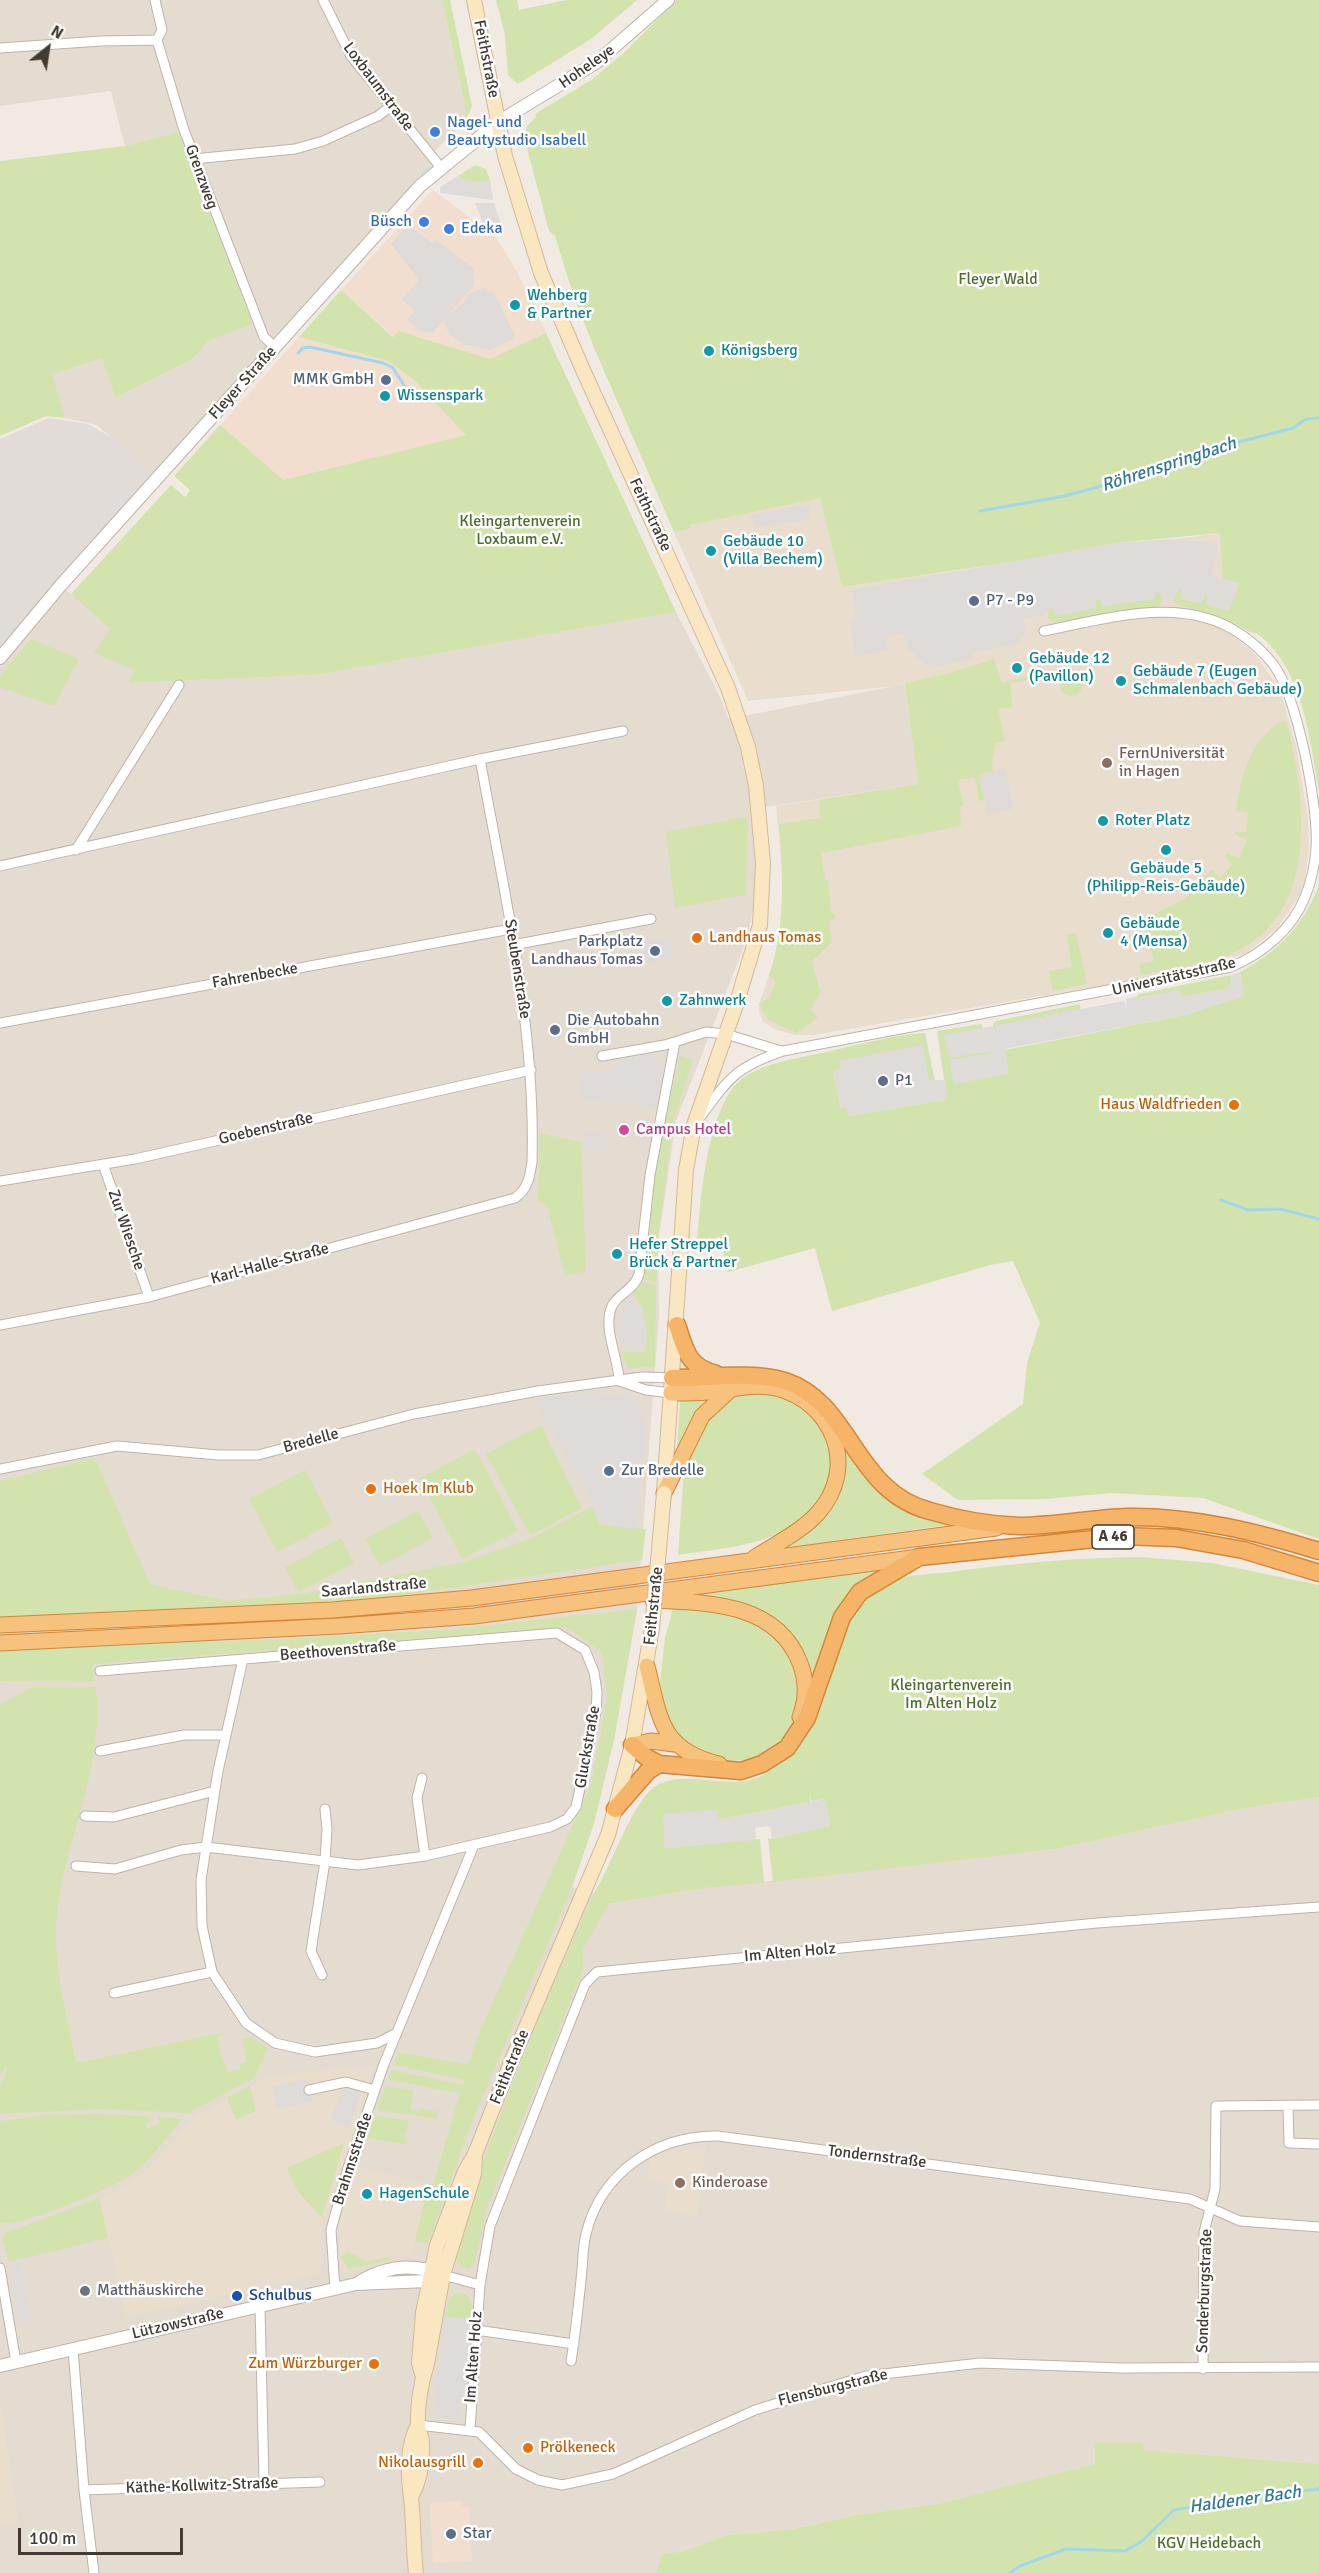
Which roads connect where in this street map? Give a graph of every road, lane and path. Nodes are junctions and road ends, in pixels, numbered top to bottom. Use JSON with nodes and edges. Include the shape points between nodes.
{"nodes":[{"id":1,"x":155,"y":0,"type":"edge"},
{"id":2,"x":322,"y":0,"type":"edge"},
{"id":3,"x":474,"y":0,"type":"edge"},
{"id":4,"x":668,"y":0,"type":"edge"},
{"id":5,"x":157,"y":40,"type":"junction"},
{"id":6,"x":0,"y":48,"type":"edge"},
{"id":7,"x":390,"y":107,"type":"junction"},
{"id":8,"x":498,"y":122,"type":"junction"},
{"id":9,"x":194,"y":159,"type":"junction"},
{"id":10,"x":442,"y":169,"type":"junction"},
{"id":11,"x":275,"y":347,"type":"junction"},
{"id":12,"x":1044,"y":631,"type":"dead end"},
{"id":13,"x":0,"y":657,"type":"edge"},
{"id":14,"x":179,"y":685,"type":"dead end"},
{"id":15,"x":623,"y":731,"type":"dead end"},
{"id":16,"x":480,"y":759,"type":"junction"},
{"id":17,"x":76,"y":850,"type":"junction"},
{"id":18,"x":0,"y":866,"type":"edge"},
{"id":19,"x":651,"y":919,"type":"dead end"},
{"id":20,"x":511,"y":929,"type":"junction"},
{"id":21,"x":513,"y":945,"type":"junction"},
{"id":22,"x":0,"y":1023,"type":"edge"},
{"id":23,"x":726,"y":1034,"type":"junction"},
{"id":24,"x":675,"y":1042,"type":"junction"},
{"id":25,"x":783,"y":1051,"type":"junction"},
{"id":26,"x":602,"y":1056,"type":"dead end"},
{"id":27,"x":531,"y":1070,"type":"junction"},
{"id":28,"x":694,"y":1125,"type":"junction"},
{"id":29,"x":103,"y":1164,"type":"junction"},
{"id":30,"x":0,"y":1181,"type":"edge"},
{"id":31,"x":528,"y":1181,"type":"joint"},
{"id":32,"x":149,"y":1297,"type":"junction"},
{"id":33,"x":0,"y":1325,"type":"edge"},
{"id":34,"x":677,"y":1325,"type":"junction"},
{"id":35,"x":620,"y":1381,"type":"junction"},
{"id":36,"x":729,"y":1384,"type":"junction"},
{"id":37,"x":671,"y":1386,"type":"junction"},
{"id":38,"x":0,"y":1469,"type":"edge"},
{"id":39,"x":664,"y":1493,"type":"junction"},
{"id":40,"x":1019,"y":1526,"type":"junction"},
{"id":41,"x":1319,"y":1551,"type":"edge"},
{"id":42,"x":919,"y":1557,"type":"junction"},
{"id":43,"x":749,"y":1561,"type":"junction"},
{"id":44,"x":1319,"y":1573,"type":"edge"},
{"id":45,"x":614,"y":1598,"type":"junction"},
{"id":46,"x":0,"y":1625,"type":"edge"},
{"id":47,"x":573,"y":1640,"type":"joint"},
{"id":48,"x":0,"y":1643,"type":"edge"},
{"id":49,"x":243,"y":1659,"type":"junction"},
{"id":50,"x":646,"y":1666,"type":"junction"},
{"id":51,"x":100,"y":1671,"type":"dead end"},
{"id":52,"x":225,"y":1736,"type":"junction"},
{"id":53,"x":674,"y":1744,"type":"junction"},
{"id":54,"x":632,"y":1745,"type":"junction"},
{"id":55,"x":100,"y":1751,"type":"dead end"},
{"id":56,"x":659,"y":1764,"type":"junction"},
{"id":57,"x":422,"y":1778,"type":"dead end"},
{"id":58,"x":215,"y":1791,"type":"junction"},
{"id":59,"x":325,"y":1809,"type":"dead end"},
{"id":60,"x":615,"y":1809,"type":"junction"},
{"id":61,"x":85,"y":1816,"type":"dead end"},
{"id":62,"x":474,"y":1845,"type":"junction"},
{"id":63,"x":206,"y":1847,"type":"junction"},
{"id":64,"x":425,"y":1856,"type":"junction"},
{"id":65,"x":325,"y":1861,"type":"junction"},
{"id":66,"x":76,"y":1866,"type":"dead end"},
{"id":67,"x":1319,"y":1907,"type":"edge"},
{"id":68,"x":212,"y":1972,"type":"junction"},
{"id":69,"x":322,"y":1975,"type":"dead end"},
{"id":70,"x":114,"y":1994,"type":"dead end"},
{"id":71,"x":397,"y":2033,"type":"junction"},
{"id":72,"x":309,"y":2090,"type":"dead end"},
{"id":73,"x":375,"y":2090,"type":"junction"},
{"id":74,"x":1319,"y":2105,"type":"edge"},
{"id":75,"x":1288,"y":2106,"type":"junction"},
{"id":76,"x":1319,"y":2144,"type":"edge"},
{"id":77,"x":1211,"y":2206,"type":"junction"},
{"id":78,"x":1319,"y":2227,"type":"edge"},
{"id":79,"x":0,"y":2268,"type":"edge"},
{"id":80,"x":434,"y":2275,"type":"junction"},
{"id":81,"x":480,"y":2285,"type":"junction"},
{"id":82,"x":334,"y":2289,"type":"junction"},
{"id":83,"x":261,"y":2306,"type":"junction"},
{"id":84,"x":476,"y":2330,"type":"junction"},
{"id":85,"x":574,"y":2344,"type":"junction"},
{"id":86,"x":73,"y":2349,"type":"junction"},
{"id":87,"x":571,"y":2361,"type":"dead end"},
{"id":88,"x":16,"y":2362,"type":"junction"},
{"id":89,"x":0,"y":2366,"type":"edge"},
{"id":90,"x":1319,"y":2367,"type":"edge"},
{"id":91,"x":1203,"y":2368,"type":"junction"},
{"id":92,"x":418,"y":2426,"type":"junction"},
{"id":93,"x":470,"y":2429,"type":"junction"},
{"id":94,"x":320,"y":2482,"type":"dead end"},
{"id":95,"x":264,"y":2483,"type":"junction"},
{"id":96,"x":84,"y":2490,"type":"junction"},
{"id":97,"x":94,"y":2573,"type":"edge"},
{"id":98,"x":416,"y":2573,"type":"edge"}],
"edges":[{"from":1,"to":5,"type":"street","name":"Grenzweg","via":[[162,30]]},
{"from":2,"to":7,"type":"street","name":"Loxbaumstraße","via":[[351,56]]},
{"from":3,"to":8,"type":"main road","name":"Feithstraße"},
{"from":4,"to":8,"type":"street","name":"Hoheleye","via":[[597,62]]},
{"from":5,"to":6,"type":"street"},
{"from":5,"to":9,"type":"street","name":"Grenzweg"},
{"from":7,"to":9,"type":"street","via":[[323,141],[295,149]]},
{"from":7,"to":10,"type":"street","name":"Loxbaumstraße"},
{"from":8,"to":10,"type":"street","name":"Fleyer Straße"},
{"from":8,"to":23,"type":"main road","name":"Feithstraße","via":[[542,273],[728,687],[748,747],[760,813],[763,896],[756,940]]},
{"from":9,"to":11,"type":"street","name":"Grenzweg","via":[[264,336]]},
{"from":10,"to":11,"type":"street","name":"Fleyer Straße","via":[[420,186]]},
{"from":11,"to":13,"type":"street","name":"Fleyer Straße"},
{"from":12,"to":25,"type":"street","name":"Universitätsstraße","via":[[1137,615],[1188,614],[1224,625],[1274,665],[1294,712],[1316,838],[1311,880],[1293,918],[1263,949],[1231,967]]},
{"from":14,"to":17,"type":"street"},
{"from":15,"to":16,"type":"street"},
{"from":16,"to":17,"type":"street"},
{"from":16,"to":20,"type":"street","name":"Steubenstraße"},
{"from":17,"to":18,"type":"street"},
{"from":19,"to":21,"type":"street"},
{"from":20,"to":21,"type":"street","name":"Steubenstraße"},
{"from":20,"to":22,"type":"street","name":"Fahrenbecke"},
{"from":21,"to":27,"type":"street","name":"Steubenstraße"},
{"from":23,"to":24,"type":"street","via":[[703,1033]]},
{"from":23,"to":25,"type":"street","name":"Universitätsstraße"},
{"from":23,"to":28,"type":"main road","name":"Feithstraße"},
{"from":24,"to":26,"type":"street"},
{"from":24,"to":35,"type":"street","via":[[650,1174],[639,1274],[634,1285],[614,1303],[609,1319]]},
{"from":25,"to":28,"type":"street","name":"Universitätsstraße","via":[[740,1069]]},
{"from":27,"to":29,"type":"street","name":"Goebenstraße"},
{"from":27,"to":31,"type":"street","name":"Steubenstraße","via":[[533,1116]]},
{"from":28,"to":34,"type":"main road","name":"Feithstraße","via":[[683,1198]]},
{"from":29,"to":30,"type":"street","name":"Goebenstraße"},
{"from":29,"to":32,"type":"street","name":"Zur Wiesche"},
{"from":31,"to":32,"type":"street","name":"Karl-Halle-Straße","via":[[523,1193],[515,1198]]},
{"from":32,"to":33,"type":"street","name":"Karl-Halle-Straße"},
{"from":34,"to":36,"type":"highway","via":[[692,1363]]},
{"from":34,"to":37,"type":"main road","name":"Feithstraße"},
{"from":35,"to":37,"type":"street","name":"Bredelle","via":[[642,1377]]},
{"from":35,"to":37,"type":"street","name":"Bredelle","via":[[646,1390]]},
{"from":35,"to":38,"type":"street","name":"Bredelle","via":[[538,1391],[414,1414],[258,1455],[117,1446]]},
{"from":36,"to":37,"type":"highway"},
{"from":36,"to":39,"type":"highway","via":[[702,1416]]},
{"from":36,"to":40,"type":"highway","via":[[785,1381],[814,1397],[832,1415],[868,1470],[901,1499],[929,1511]]},
{"from":36,"to":43,"type":"highway","via":[[775,1388],[809,1402],[830,1427],[838,1449],[834,1486],[818,1513]]},
{"from":37,"to":39,"type":"main road","name":"Feithstraße"},
{"from":39,"to":50,"type":"main road","name":"Feithstraße","bridge":true},
{"from":40,"to":41,"type":"highway","number":"A 46","via":[[1130,1517],[1195,1522],[1241,1528]]},
{"from":40,"to":43,"type":"highway","name":"Saarlandstraße"},
{"from":42,"to":44,"type":"highway","number":"A 46","via":[[1123,1536],[1176,1538],[1242,1550]]},
{"from":42,"to":45,"type":"highway"},
{"from":42,"to":56,"type":"highway","via":[[860,1592],[842,1617],[807,1718],[787,1748],[762,1764],[741,1771]]},
{"from":43,"to":46,"type":"highway","name":"Saarlandstraße","via":[[472,1598],[332,1610]]},
{"from":45,"to":48,"type":"highway","via":[[474,1616],[339,1626]]},
{"from":45,"to":53,"type":"highway","via":[[692,1602],[748,1611],[784,1635],[796,1651],[806,1689],[804,1706],[786,1741],[774,1752],[740,1766],[687,1754]]},
{"from":47,"to":49,"type":"street","name":"Beethovenstraße","via":[[557,1633],[535,1634]]},
{"from":47,"to":62,"type":"street","name":"Gluckstraße","via":[[585,1650],[597,1692],[576,1806],[567,1819],[550,1827]]},
{"from":49,"to":51,"type":"street","name":"Beethovenstraße"},
{"from":49,"to":52,"type":"street"},
{"from":50,"to":53,"type":"highway","via":[[657,1707]]},
{"from":50,"to":54,"type":"main road","name":"Feithstraße"},
{"from":52,"to":55,"type":"street","via":[[184,1735]]},
{"from":52,"to":58,"type":"street"},
{"from":53,"to":54,"type":"highway","via":[[651,1741]]},
{"from":54,"to":56,"type":"highway"},
{"from":54,"to":60,"type":"main road","name":"Feithstraße"},
{"from":56,"to":60,"type":"highway"},
{"from":57,"to":64,"type":"street","via":[[417,1798]]},
{"from":58,"to":61,"type":"street","via":[[114,1817]]},
{"from":58,"to":63,"type":"street"},
{"from":59,"to":65,"type":"street"},
{"from":60,"to":80,"type":"main road","name":"Feithstraße","via":[[599,1860],[465,2171]]},
{"from":62,"to":64,"type":"street","name":"Gluckstraße"},
{"from":62,"to":71,"type":"street","name":"Brahmsstraße"},
{"from":63,"to":65,"type":"street","name":"Gluckstraße"},
{"from":63,"to":66,"type":"street","via":[[115,1869]]},
{"from":63,"to":68,"type":"street","via":[[201,1880],[202,1926]]},
{"from":64,"to":65,"type":"street","name":"Gluckstraße","via":[[358,1864]]},
{"from":65,"to":69,"type":"street","via":[[310,1951]]},
{"from":67,"to":81,"type":"street","name":"Im Alten Holz","via":[[1097,1923],[597,1972],[585,1984],[494,2211]]},
{"from":68,"to":70,"type":"street"},
{"from":68,"to":71,"type":"street","via":[[246,2023],[275,2043],[315,2052],[377,2043]]},
{"from":71,"to":73,"type":"street","name":"Brahmsstraße"},
{"from":72,"to":73,"type":"street","via":[[332,2083]]},
{"from":73,"to":82,"type":"street","name":"Brahmsstraße","via":[[331,2230]]},
{"from":74,"to":75,"type":"street","name":"Sonderburgstraße"},
{"from":75,"to":76,"type":"street","via":[[1289,2143]]},
{"from":75,"to":77,"type":"street","name":"Sonderburgstraße","via":[[1215,2106],[1215,2189]]},
{"from":77,"to":78,"type":"street","name":"Tondernstraße","via":[[1240,2221]]},
{"from":77,"to":85,"type":"street","name":"Tondernstraße","via":[[1190,2199],[718,2136],[674,2141],[629,2164],[608,2186],[596,2209],[586,2234]]},
{"from":77,"to":91,"type":"street","name":"Sonderburgstraße","via":[[1204,2232]]},
{"from":79,"to":88,"type":"street"},
{"from":80,"to":81,"type":"street"},
{"from":80,"to":82,"type":"street","name":"Lützowstraße","via":[[416,2266],[389,2270]]},
{"from":80,"to":92,"type":"main road","name":"Feithstraße"},
{"from":81,"to":84,"type":"street","name":"Im Alten Holz"},
{"from":82,"to":83,"type":"street","name":"Lützowstraße"},
{"from":83,"to":86,"type":"street","name":"Lützowstraße"},
{"from":83,"to":95,"type":"street"},
{"from":84,"to":85,"type":"street"},
{"from":84,"to":93,"type":"street","name":"Im Alten Holz"},
{"from":85,"to":87,"type":"street","name":"Tondernstraße"},
{"from":86,"to":88,"type":"street","name":"Lützowstraße"},
{"from":86,"to":96,"type":"street"},
{"from":88,"to":89,"type":"street","name":"Lützowstraße"},
{"from":90,"to":91,"type":"street","name":"Flensburgstraße"},
{"from":91,"to":93,"type":"street","name":"Flensburgstraße","via":[[980,2363],[866,2376],[755,2409],[613,2474],[562,2485],[528,2476]]},
{"from":92,"to":93,"type":"street"},
{"from":92,"to":98,"type":"main road","name":"Feithstraße","via":[[411,2439],[408,2485]]},
{"from":94,"to":95,"type":"street","name":"Käthe-Kollwitz-Straße"},
{"from":95,"to":96,"type":"street","name":"Käthe-Kollwitz-Straße"},
{"from":96,"to":97,"type":"street"}]}
